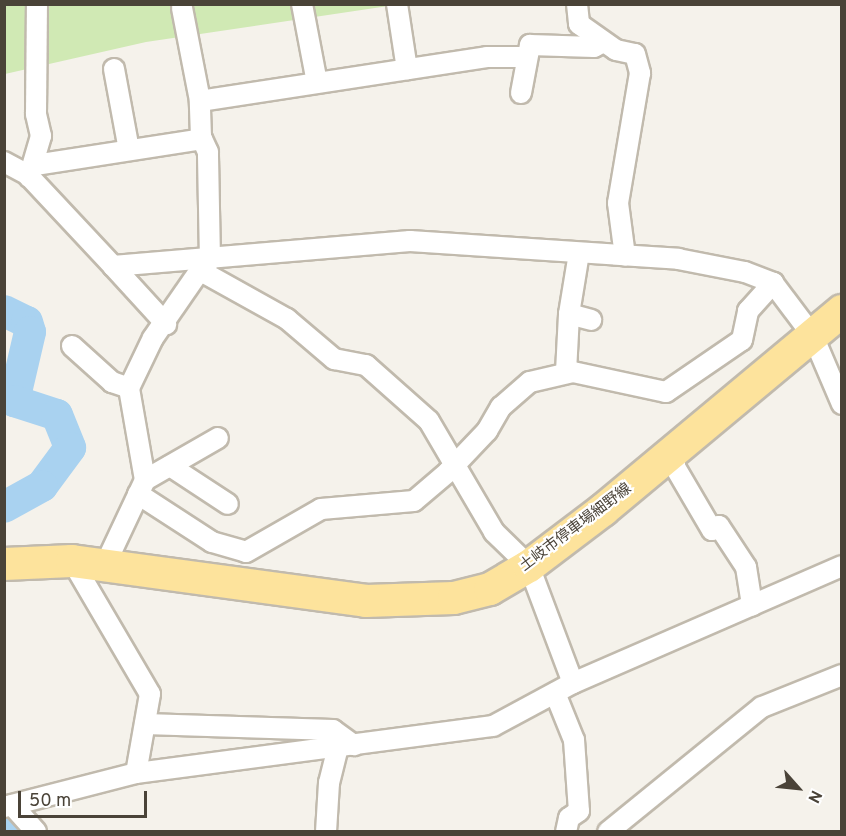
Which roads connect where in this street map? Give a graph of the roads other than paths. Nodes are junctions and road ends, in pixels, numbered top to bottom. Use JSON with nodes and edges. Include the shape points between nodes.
{"nodes":[{"id":1,"x":37,"y":4,"type":"edge"},
{"id":2,"x":302,"y":4,"type":"edge"},
{"id":3,"x":397,"y":4,"type":"edge"},
{"id":4,"x":577,"y":4,"type":"edge"},
{"id":5,"x":182,"y":8,"type":"dead end"},
{"id":6,"x":603,"y":42,"type":"junction"},
{"id":7,"x":525,"y":57,"type":"junction"},
{"id":8,"x":114,"y":69,"type":"dead end"},
{"id":9,"x":407,"y":69,"type":"junction"},
{"id":10,"x":317,"y":83,"type":"junction"},
{"id":11,"x":521,"y":93,"type":"dead end"},
{"id":12,"x":200,"y":101,"type":"junction"},
{"id":13,"x":202,"y":139,"type":"junction"},
{"id":14,"x":129,"y":150,"type":"junction"},
{"id":15,"x":4,"y":162,"type":"edge"},
{"id":16,"x":32,"y":171,"type":"junction"},
{"id":17,"x":579,"y":253,"type":"junction"},
{"id":18,"x":625,"y":256,"type":"junction"},
{"id":19,"x":205,"y":263,"type":"junction"},
{"id":20,"x":113,"y":266,"type":"junction"},
{"id":21,"x":773,"y":283,"type":"junction"},
{"id":22,"x":842,"y":311,"type":"edge"},
{"id":23,"x":568,"y":314,"type":"junction"},
{"id":24,"x":591,"y":320,"type":"dead end"},
{"id":25,"x":166,"y":324,"type":"junction"},
{"id":26,"x":813,"y":336,"type":"junction"},
{"id":27,"x":72,"y":346,"type":"dead end"},
{"id":28,"x":566,"y":372,"type":"junction"},
{"id":29,"x":129,"y":388,"type":"junction"},
{"id":30,"x":842,"y":405,"type":"edge"},
{"id":31,"x":218,"y":438,"type":"dead end"},
{"id":32,"x":674,"y":451,"type":"junction"},
{"id":33,"x":454,"y":462,"type":"junction"},
{"id":34,"x":170,"y":466,"type":"junction"},
{"id":35,"x":141,"y":487,"type":"junction"},
{"id":36,"x":228,"y":504,"type":"dead end"},
{"id":37,"x":72,"y":561,"type":"junction"},
{"id":38,"x":4,"y":564,"type":"edge"},
{"id":39,"x":105,"y":566,"type":"junction"},
{"id":40,"x":529,"y":566,"type":"junction"},
{"id":41,"x":842,"y":566,"type":"edge"},
{"id":42,"x":752,"y":606,"type":"junction"},
{"id":43,"x":842,"y":675,"type":"edge"},
{"id":44,"x":573,"y":683,"type":"junction"},
{"id":45,"x":555,"y":693,"type":"junction"},
{"id":46,"x":145,"y":724,"type":"junction"},
{"id":47,"x":346,"y":746,"type":"junction"},
{"id":48,"x":136,"y":773,"type":"junction"},
{"id":49,"x":8,"y":806,"type":"edge"},
{"id":50,"x":36,"y":831,"type":"edge"},
{"id":51,"x":326,"y":831,"type":"edge"},
{"id":52,"x":566,"y":831,"type":"edge"},
{"id":53,"x":608,"y":831,"type":"edge"}],
"edges":[{"from":1,"to":16,"type":"street","via":[[36,114],[41,136]]},
{"from":2,"to":10,"type":"street"},
{"from":3,"to":9,"type":"street"},
{"from":4,"to":6,"type":"street","via":[[579,24]]},
{"from":5,"to":12,"type":"street"},
{"from":6,"to":7,"type":"street","via":[[594,47],[530,45]]},
{"from":6,"to":18,"type":"street","via":[[635,54],[640,73],[618,203]]},
{"from":7,"to":9,"type":"street"},
{"from":7,"to":11,"type":"street"},
{"from":8,"to":14,"type":"street"},
{"from":9,"to":10,"type":"street"},
{"from":10,"to":12,"type":"street"},
{"from":12,"to":13,"type":"street"},
{"from":13,"to":14,"type":"street"},
{"from":13,"to":19,"type":"street","via":[[208,152]]},
{"from":14,"to":16,"type":"street"},
{"from":15,"to":16,"type":"street"},
{"from":16,"to":20,"type":"street"},
{"from":17,"to":18,"type":"street"},
{"from":17,"to":19,"type":"street","via":[[410,241]]},
{"from":17,"to":23,"type":"street"},
{"from":18,"to":21,"type":"street","via":[[678,259]]},
{"from":19,"to":20,"type":"street"},
{"from":19,"to":25,"type":"street"},
{"from":19,"to":33,"type":"street","via":[[287,319],[334,359],[366,365],[383,377],[429,421]]},
{"from":20,"to":25,"type":"street"},
{"from":21,"to":26,"type":"street"},
{"from":21,"to":28,"type":"street","via":[[748,311],[742,340],[666,392]]},
{"from":22,"to":26,"type":"main road","name":"土岐市停車場細野線"},
{"from":23,"to":24,"type":"street"},
{"from":23,"to":28,"type":"street"},
{"from":25,"to":29,"type":"street","via":[[153,338]]},
{"from":26,"to":30,"type":"street"},
{"from":26,"to":32,"type":"main road","name":"土岐市停車場細野線"},
{"from":27,"to":29,"type":"street","via":[[112,382]]},
{"from":28,"to":33,"type":"street","via":[[530,382],[508,399],[482,436]]},
{"from":29,"to":35,"type":"street"},
{"from":31,"to":34,"type":"street"},
{"from":32,"to":40,"type":"main road","name":"土岐市停車場細野線"},
{"from":32,"to":42,"type":"street","via":[[675,467],[712,530],[718,526],[746,567]]},
{"from":33,"to":35,"type":"street","via":[[414,501],[321,509],[246,552],[212,542]]},
{"from":33,"to":40,"type":"street","via":[[494,532]]},
{"from":34,"to":35,"type":"street"},
{"from":34,"to":36,"type":"street"},
{"from":35,"to":39,"type":"street"},
{"from":37,"to":38,"type":"main road","name":"土岐市停車場細野線"},
{"from":37,"to":39,"type":"main road","name":"土岐市停車場細野線"},
{"from":37,"to":46,"type":"street","via":[[146,683]]},
{"from":39,"to":40,"type":"main road","name":"土岐市停車場細野線","via":[[409,602],[489,589]]},
{"from":40,"to":44,"type":"street"},
{"from":41,"to":42,"type":"street"},
{"from":42,"to":44,"type":"street"},
{"from":43,"to":53,"type":"street","via":[[762,707]]},
{"from":44,"to":45,"type":"street"},
{"from":45,"to":47,"type":"street","via":[[493,726]]},
{"from":45,"to":52,"type":"street","via":[[574,740],[579,811],[569,818]]},
{"from":46,"to":47,"type":"street","via":[[333,730]]},
{"from":46,"to":48,"type":"street"},
{"from":47,"to":48,"type":"street"},
{"from":47,"to":51,"type":"street","via":[[329,783]]},
{"from":48,"to":49,"type":"street"},
{"from":49,"to":50,"type":"street"}]}
